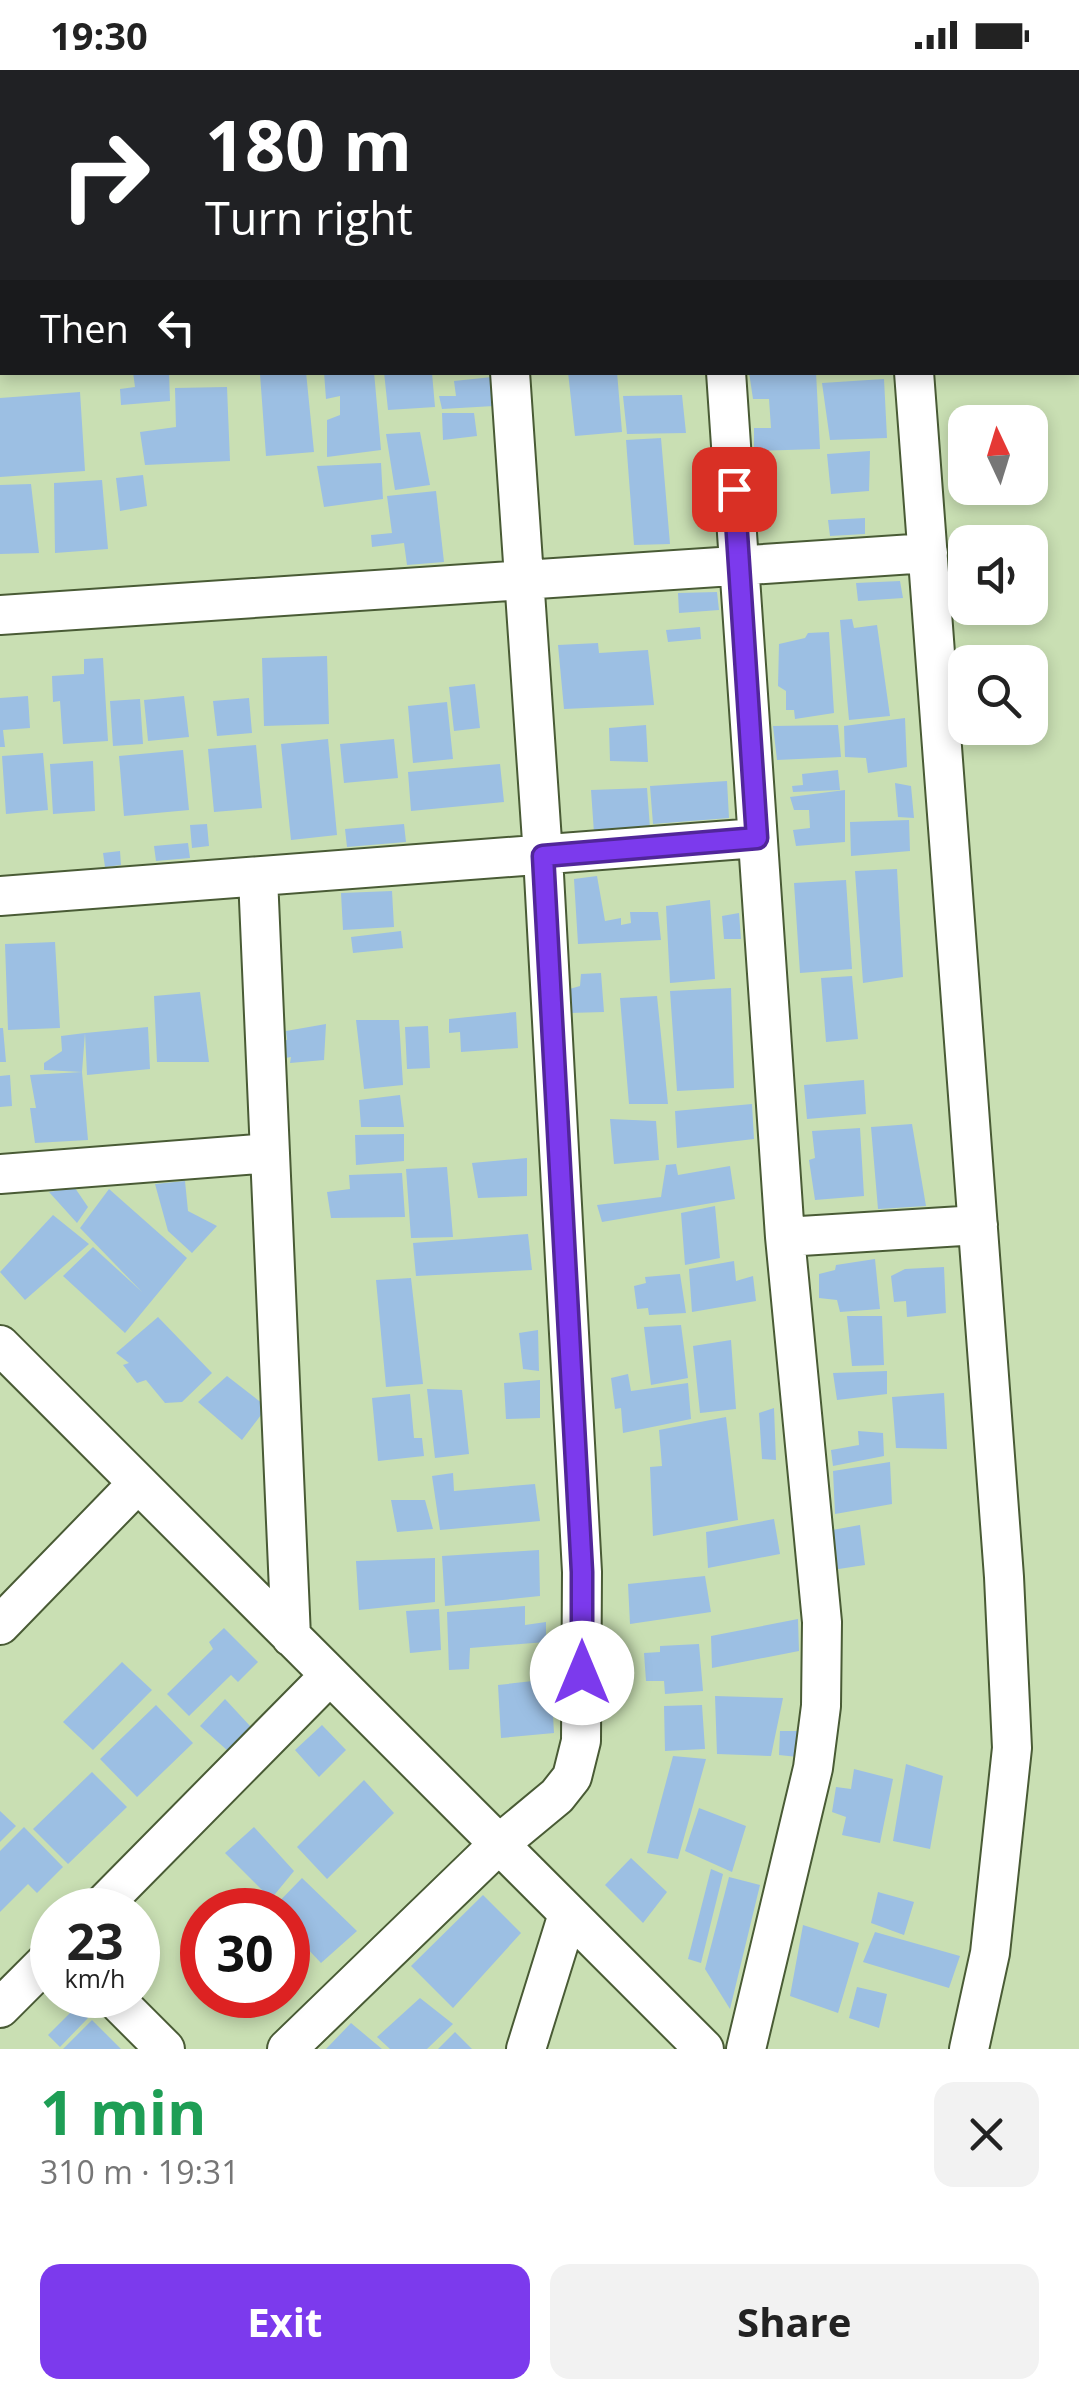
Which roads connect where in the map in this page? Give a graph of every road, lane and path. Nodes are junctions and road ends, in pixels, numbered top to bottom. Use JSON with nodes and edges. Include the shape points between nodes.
{"nodes":[{"id":1,"x":510,"y":375,"type":"edge"},
{"id":2,"x":726,"y":375,"type":"edge"},
{"id":3,"x":914,"y":375,"type":"edge"},
{"id":4,"x":928,"y":553,"type":"junction"},
{"id":5,"x":739,"y":566,"type":"junction"},
{"id":6,"x":526,"y":580,"type":"junction"},
{"id":7,"x":0,"y":616,"type":"edge"},
{"id":8,"x":757,"y":838,"type":"junction"},
{"id":9,"x":543,"y":856,"type":"junction"},
{"id":10,"x":258,"y":877,"type":"junction"},
{"id":11,"x":0,"y":896,"type":"edge"},
{"id":12,"x":270,"y":1154,"type":"junction"},
{"id":13,"x":0,"y":1174,"type":"edge"},
{"id":14,"x":978,"y":1225,"type":"junction"},
{"id":15,"x":785,"y":1237,"type":"junction"},
{"id":16,"x":0,"y":1344,"type":"edge"},
{"id":17,"x":138,"y":1482,"type":"junction"},
{"id":18,"x":0,"y":1625,"type":"edge"},
{"id":19,"x":292,"y":1636,"type":"junction"},
{"id":20,"x":330,"y":1675,"type":"junction"},
{"id":21,"x":499,"y":1844,"type":"junction"},
{"id":22,"x":120,"y":1888,"type":"edge"},
{"id":23,"x":568,"y":1914,"type":"junction"},
{"id":24,"x":30,"y":1978,"type":"edge"},
{"id":25,"x":0,"y":2008,"type":"edge"},
{"id":26,"x":134,"y":2018,"type":"edge"},
{"id":27,"x":702,"y":2048,"type":"edge"},
{"id":28,"x":165,"y":2049,"type":"edge"},
{"id":29,"x":288,"y":2049,"type":"edge"},
{"id":30,"x":526,"y":2049,"type":"edge"},
{"id":31,"x":746,"y":2049,"type":"edge"},
{"id":32,"x":970,"y":2049,"type":"edge"}],
"edges":[{"from":1,"to":6,"type":"street"},
{"from":2,"to":5,"type":"street"},
{"from":3,"to":4,"type":"street"},
{"from":4,"to":5,"type":"street"},
{"from":4,"to":14,"type":"street"},
{"from":5,"to":6,"type":"street"},
{"from":5,"to":8,"type":"street"},
{"from":6,"to":7,"type":"street"},
{"from":6,"to":9,"type":"street"},
{"from":8,"to":9,"type":"street"},
{"from":8,"to":15,"type":"street"},
{"from":9,"to":10,"type":"street"},
{"from":9,"to":21,"type":"street","via":[[582,1572],[581,1741],[572,1777],[557,1796]]},
{"from":10,"to":11,"type":"street"},
{"from":10,"to":12,"type":"street"},
{"from":12,"to":13,"type":"street"},
{"from":12,"to":19,"type":"street"},
{"from":14,"to":15,"type":"street"},
{"from":14,"to":32,"type":"street","via":[[1012,1748],[992,1936]]},
{"from":15,"to":31,"type":"street","via":[[822,1622],[821,1706],[796,1853]]},
{"from":16,"to":17,"type":"street"},
{"from":17,"to":18,"type":"street"},
{"from":17,"to":19,"type":"street"},
{"from":19,"to":20,"type":"street"},
{"from":20,"to":21,"type":"street"},
{"from":20,"to":22,"type":"street"},
{"from":21,"to":23,"type":"street"},
{"from":21,"to":29,"type":"street"},
{"from":23,"to":27,"type":"street"},
{"from":23,"to":30,"type":"street"},
{"from":24,"to":25,"type":"street"},
{"from":26,"to":28,"type":"street"}]}
